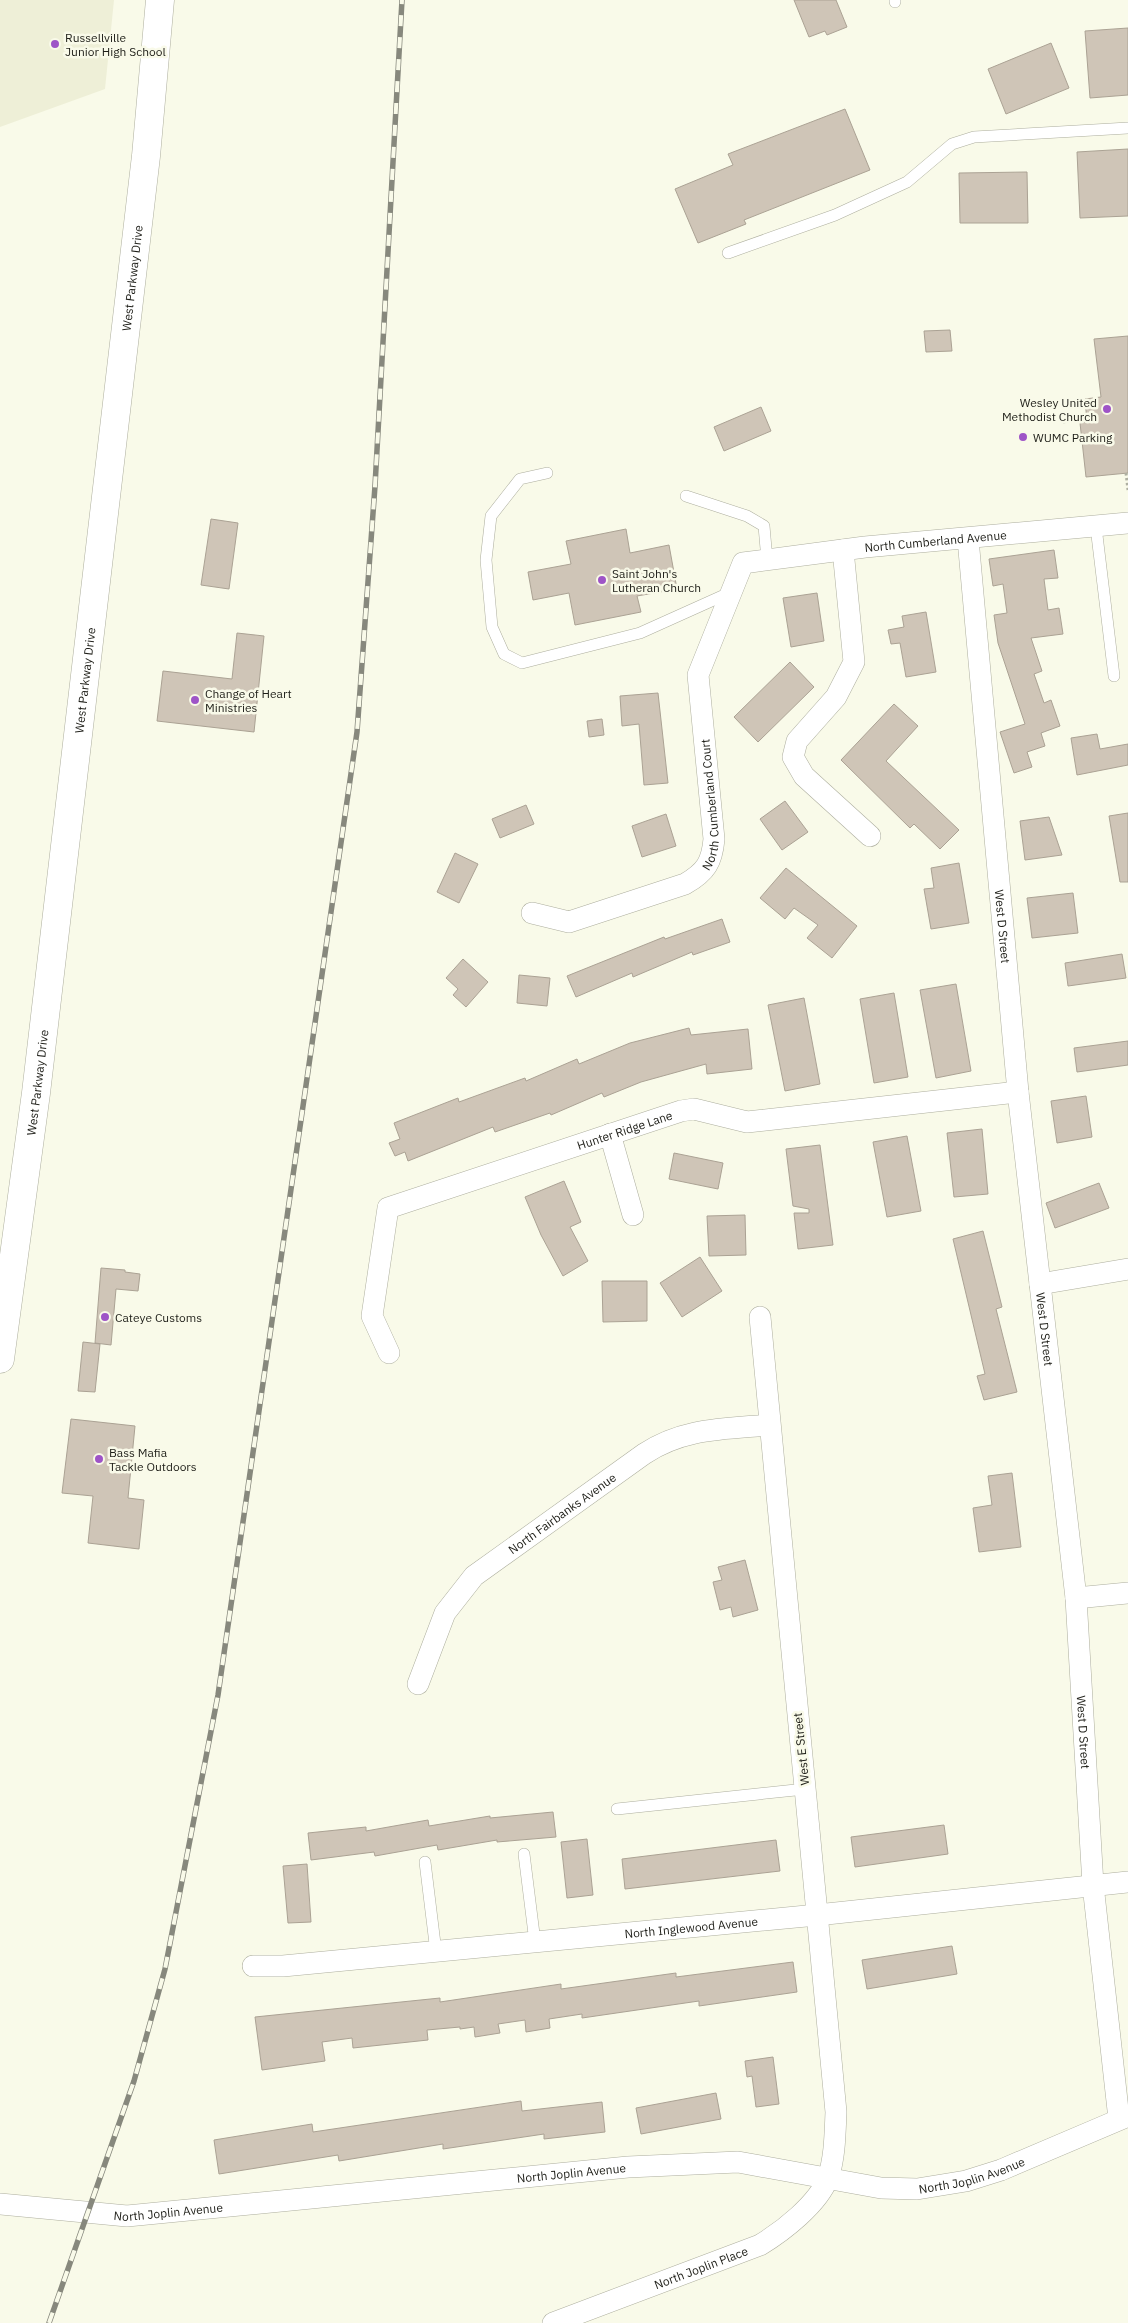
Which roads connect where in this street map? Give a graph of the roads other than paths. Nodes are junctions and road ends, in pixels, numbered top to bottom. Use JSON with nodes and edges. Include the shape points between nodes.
{"nodes":[{"id":1,"x":160,"y":0,"type":"edge"},
{"id":2,"x":1128,"y":128,"type":"edge"},
{"id":3,"x":728,"y":253,"type":"dead end"},
{"id":4,"x":547,"y":473,"type":"dead end"},
{"id":5,"x":686,"y":496,"type":"dead end"},
{"id":6,"x":1128,"y":523,"type":"edge"},
{"id":7,"x":1096,"y":527,"type":"junction"},
{"id":8,"x":968,"y":540,"type":"junction"},
{"id":9,"x":843,"y":550,"type":"junction"},
{"id":10,"x":767,"y":560,"type":"junction"},
{"id":11,"x":743,"y":563,"type":"joint"},
{"id":12,"x":731,"y":592,"type":"junction"},
{"id":13,"x":1114,"y":676,"type":"dead end"},
{"id":14,"x":870,"y":836,"type":"dead end"},
{"id":15,"x":532,"y":913,"type":"dead end"},
{"id":16,"x":1018,"y":1092,"type":"junction"},
{"id":17,"x":610,"y":1134,"type":"junction"},
{"id":18,"x":633,"y":1216,"type":"dead end"},
{"id":19,"x":1128,"y":1269,"type":"edge"},
{"id":20,"x":1040,"y":1284,"type":"junction"},
{"id":21,"x":760,"y":1317,"type":"dead end"},
{"id":22,"x":389,"y":1353,"type":"dead end"},
{"id":23,"x":0,"y":1359,"type":"edge"},
{"id":24,"x":769,"y":1425,"type":"junction"},
{"id":25,"x":1128,"y":1593,"type":"edge"},
{"id":26,"x":1076,"y":1598,"type":"junction"},
{"id":27,"x":418,"y":1684,"type":"dead end"},
{"id":28,"x":805,"y":1789,"type":"junction"},
{"id":29,"x":617,"y":1809,"type":"dead end"},
{"id":30,"x":524,"y":1854,"type":"dead end"},
{"id":31,"x":424,"y":1862,"type":"dead end"},
{"id":32,"x":1128,"y":1882,"type":"edge"},
{"id":33,"x":1092,"y":1886,"type":"junction"},
{"id":34,"x":817,"y":1915,"type":"junction"},
{"id":35,"x":535,"y":1942,"type":"junction"},
{"id":36,"x":436,"y":1952,"type":"junction"},
{"id":37,"x":253,"y":1966,"type":"dead end"},
{"id":38,"x":1124,"y":2118,"type":"edge"},
{"id":39,"x":827,"y":2179,"type":"junction"},
{"id":40,"x":0,"y":2204,"type":"edge"},
{"id":41,"x":553,"y":2323,"type":"edge"}],
"edges":[{"from":1,"to":23,"type":"main road","name":"West Parkway Drive","via":[[146,156],[36,1093]]},
{"from":2,"to":3,"type":"lane","via":[[1040,132],[952,144],[907,182],[836,214]]},
{"from":4,"to":12,"type":"lane","via":[[520,479],[491,516],[486,560],[492,627],[504,654],[522,663],[640,633]]},
{"from":5,"to":10,"type":"lane","via":[[747,516],[764,526]]},
{"from":6,"to":7,"type":"street","name":"North Cumberland Avenue"},
{"from":7,"to":8,"type":"street","name":"North Cumberland Avenue"},
{"from":7,"to":13,"type":"lane"},
{"from":8,"to":9,"type":"street","name":"North Cumberland Avenue"},
{"from":8,"to":16,"type":"street","name":"West D Street"},
{"from":9,"to":10,"type":"street","name":"North Cumberland Avenue"},
{"from":9,"to":14,"type":"street","via":[[854,662],[836,697],[798,741],[793,757],[804,776]]},
{"from":10,"to":11,"type":"street","name":"North Cumberland Avenue"},
{"from":11,"to":12,"type":"street","name":"North Cumberland Court"},
{"from":12,"to":15,"type":"street","name":"North Cumberland Court","via":[[698,675],[714,839],[713,854],[706,868],[700,876],[685,884],[569,922]]},
{"from":16,"to":17,"type":"street","name":"Hunter Ridge Lane","via":[[747,1122],[694,1109]]},
{"from":16,"to":20,"type":"street","name":"West D Street"},
{"from":17,"to":18,"type":"street"},
{"from":17,"to":22,"type":"street","name":"Hunter Ridge Lane","via":[[388,1208],[372,1316]]},
{"from":19,"to":20,"type":"street"},
{"from":20,"to":26,"type":"street","name":"West D Street"},
{"from":21,"to":24,"type":"street","name":"West E Street"},
{"from":24,"to":27,"type":"street","name":"North Fairbanks Avenue","via":[[700,1431],[670,1439],[644,1454],[487,1566],[462,1588],[445,1613]]},
{"from":24,"to":28,"type":"street","name":"West E Street"},
{"from":25,"to":26,"type":"street"},
{"from":26,"to":33,"type":"street","name":"West D Street"},
{"from":28,"to":29,"type":"lane"},
{"from":28,"to":34,"type":"street","name":"West E Street"},
{"from":30,"to":35,"type":"lane"},
{"from":31,"to":36,"type":"lane"},
{"from":32,"to":33,"type":"street","name":"North Inglewood Avenue"},
{"from":33,"to":34,"type":"street","name":"North Inglewood Avenue"},
{"from":33,"to":38,"type":"street","name":"West D Street"},
{"from":34,"to":35,"type":"street","name":"North Inglewood Avenue"},
{"from":34,"to":39,"type":"street","name":"West E Street","via":[[836,2112],[835,2149]]},
{"from":35,"to":36,"type":"street","name":"North Inglewood Avenue"},
{"from":36,"to":37,"type":"street","name":"North Inglewood Avenue"},
{"from":38,"to":39,"type":"street","name":"North Joplin Avenue","via":[[1001,2170],[950,2184],[894,2190]]},
{"from":39,"to":40,"type":"street","name":"North Joplin Avenue","via":[[738,2162],[628,2167],[126,2216]]},
{"from":39,"to":41,"type":"street","name":"North Joplin Place","via":[[786,2229],[760,2245]]}]}
